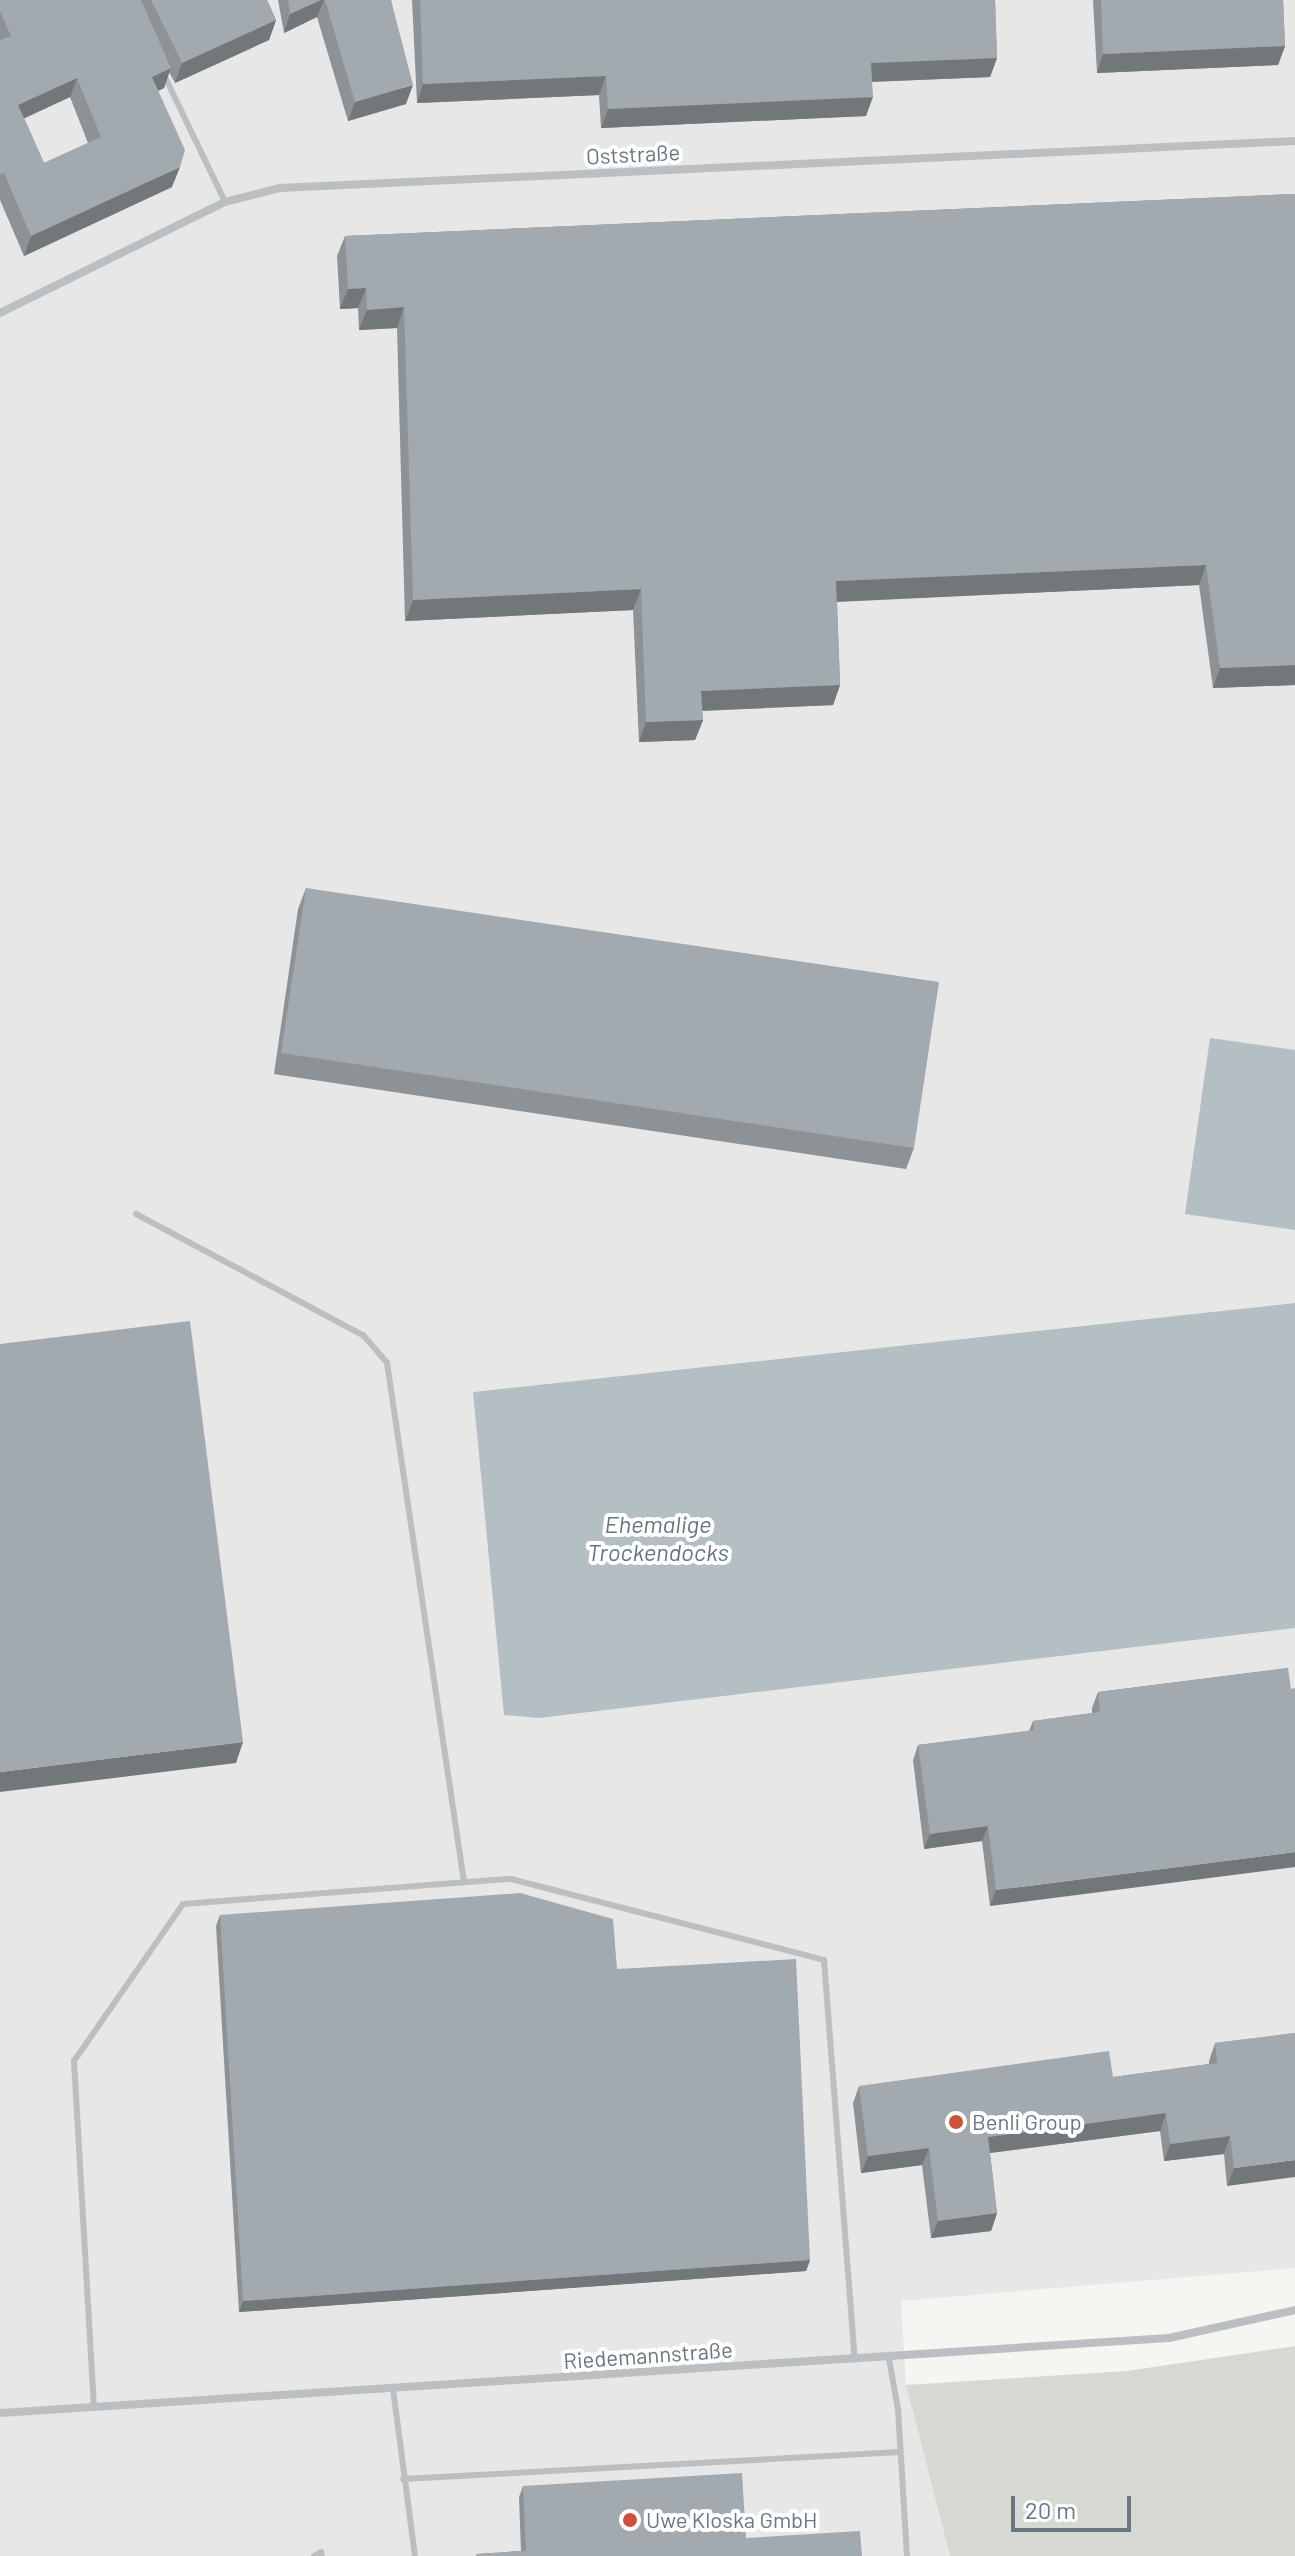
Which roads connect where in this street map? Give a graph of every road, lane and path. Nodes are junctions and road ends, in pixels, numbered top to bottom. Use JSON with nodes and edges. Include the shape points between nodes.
{"nodes":[{"id":1,"x":160,"y":67,"type":"edge"},
{"id":2,"x":1295,"y":141,"type":"edge"},
{"id":3,"x":225,"y":202,"type":"junction"},
{"id":4,"x":0,"y":313,"type":"edge"},
{"id":5,"x":136,"y":1214,"type":"dead end"},
{"id":6,"x":464,"y":1882,"type":"junction"},
{"id":7,"x":1295,"y":2310,"type":"edge"},
{"id":8,"x":889,"y":2359,"type":"junction"},
{"id":9,"x":855,"y":2360,"type":"junction"},
{"id":10,"x":393,"y":2389,"type":"junction"},
{"id":11,"x":94,"y":2408,"type":"junction"},
{"id":12,"x":0,"y":2413,"type":"edge"},
{"id":13,"x":900,"y":2452,"type":"junction"},
{"id":14,"x":403,"y":2479,"type":"junction"},
{"id":15,"x":314,"y":2556,"type":"edge"},
{"id":16,"x":322,"y":2556,"type":"edge"},
{"id":17,"x":415,"y":2556,"type":"edge"},
{"id":18,"x":907,"y":2556,"type":"edge"}],
"edges":[{"from":1,"to":3,"type":"lane"},
{"from":2,"to":3,"type":"street","name":"Oststraße","via":[[280,188]]},
{"from":3,"to":4,"type":"street","name":"Oststraße"},
{"from":5,"to":6,"type":"lane","via":[[363,1335],[387,1363]]},
{"from":6,"to":9,"type":"lane","via":[[511,1879],[824,1960]]},
{"from":6,"to":11,"type":"lane","via":[[183,1904],[74,2061]]},
{"from":7,"to":8,"type":"street","name":"Riedemannstraße","via":[[1169,2338]]},
{"from":8,"to":9,"type":"street","name":"Riedemannstraße"},
{"from":8,"to":13,"type":"lane"},
{"from":9,"to":10,"type":"street","name":"Riedemannstraße"},
{"from":10,"to":11,"type":"street","name":"Riedemannstraße"},
{"from":10,"to":14,"type":"lane"},
{"from":11,"to":12,"type":"street","name":"Riedemannstraße"},
{"from":13,"to":14,"type":"lane"},
{"from":13,"to":18,"type":"lane"},
{"from":14,"to":17,"type":"lane"},
{"from":15,"to":16,"type":"lane"}]}
